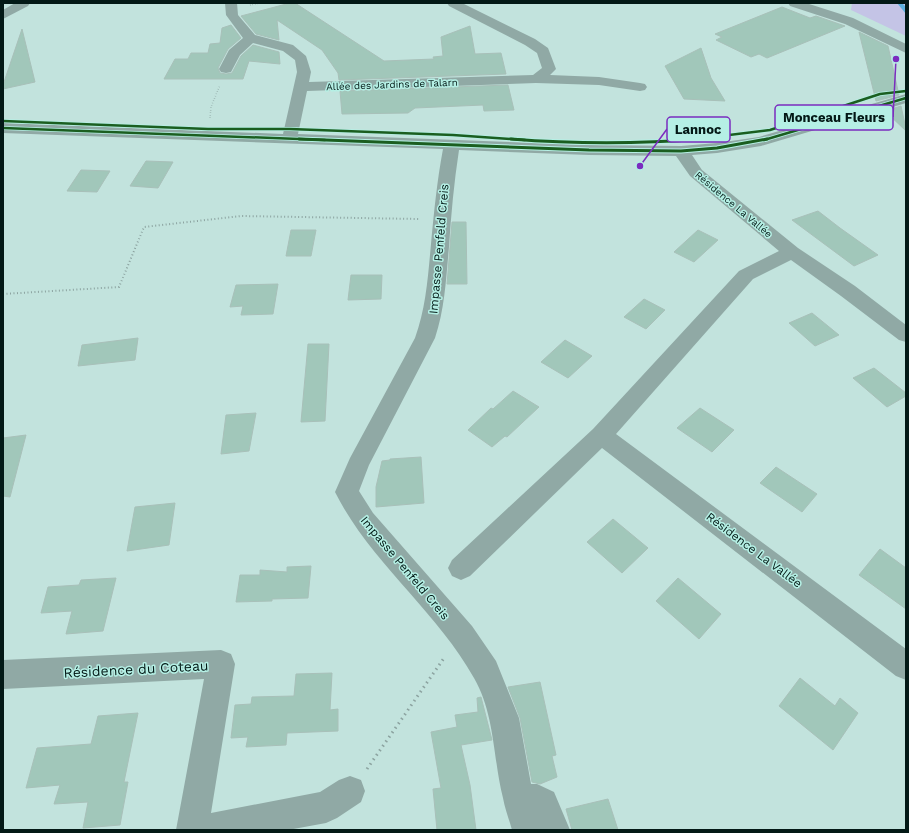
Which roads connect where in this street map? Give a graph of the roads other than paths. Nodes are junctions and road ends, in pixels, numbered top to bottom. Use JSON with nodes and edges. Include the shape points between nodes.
{"nodes":[{"id":1,"x":24,"y":3,"type":"edge"},
{"id":2,"x":453,"y":3,"type":"edge"},
{"id":3,"x":794,"y":3,"type":"edge"},
{"id":4,"x":233,"y":5,"type":"edge"},
{"id":5,"x":3,"y":15,"type":"edge"},
{"id":6,"x":250,"y":38,"type":"junction"},
{"id":7,"x":906,"y":49,"type":"edge"},
{"id":8,"x":226,"y":69,"type":"road end"},
{"id":9,"x":536,"y":79,"type":"junction"},
{"id":10,"x":301,"y":87,"type":"junction"},
{"id":11,"x":640,"y":87,"type":"dead end"},
{"id":12,"x":906,"y":98,"type":"edge"},
{"id":13,"x":3,"y":128,"type":"edge"},
{"id":14,"x":289,"y":139,"type":"junction"},
{"id":15,"x":452,"y":145,"type":"junction"},
{"id":16,"x":682,"y":151,"type":"junction"},
{"id":17,"x":792,"y":252,"type":"junction"},
{"id":18,"x":906,"y":335,"type":"edge"},
{"id":19,"x":601,"y":435,"type":"junction"},
{"id":20,"x":461,"y":568,"type":"dead end"},
{"id":21,"x":906,"y":666,"type":"edge"},
{"id":22,"x":3,"y":674,"type":"edge"},
{"id":23,"x":350,"y":791,"type":"road end"},
{"id":24,"x":529,"y":822,"type":"edge"},
{"id":25,"x":192,"y":830,"type":"edge"},
{"id":26,"x":206,"y":830,"type":"edge"}],
"edges":[{"from":1,"to":5,"type":"street"},
{"from":2,"to":9,"type":"street","via":[[543,51],[549,69]]},
{"from":3,"to":7,"type":"street","via":[[849,22]]},
{"from":4,"to":6,"type":"street","via":[[232,15]]},
{"from":6,"to":8,"type":"street","via":[[234,53]]},
{"from":6,"to":10,"type":"street","via":[[288,48],[301,59],[304,72]]},
{"from":9,"to":10,"type":"street","name":"Allée des Jardins de Talarn"},
{"from":9,"to":11,"type":"street","name":"Allée des Jardins de Talarn","via":[[599,81]]},
{"from":10,"to":14,"type":"street"},
{"from":12,"to":16,"type":"street","via":[[761,141]]},
{"from":13,"to":14,"type":"street"},
{"from":14,"to":15,"type":"street"},
{"from":15,"to":16,"type":"street"},
{"from":15,"to":24,"type":"street","name":"Impasse Penfeld Creis","via":[[432,321],[426,338],[358,465],[347,492],[364,520],[462,635],[486,671],[504,718]]},
{"from":16,"to":17,"type":"street","name":"Résidence La Vallée","via":[[696,173]]},
{"from":17,"to":18,"type":"street","name":"Résidence La Vallée"},
{"from":17,"to":19,"type":"street","via":[[746,275]]},
{"from":19,"to":20,"type":"street"},
{"from":19,"to":21,"type":"street","name":"Résidence La Vallée"},
{"from":22,"to":25,"type":"street","name":"Résidence du Coteau","via":[[221,664]]},
{"from":23,"to":26,"type":"street","via":[[326,807]]}]}
